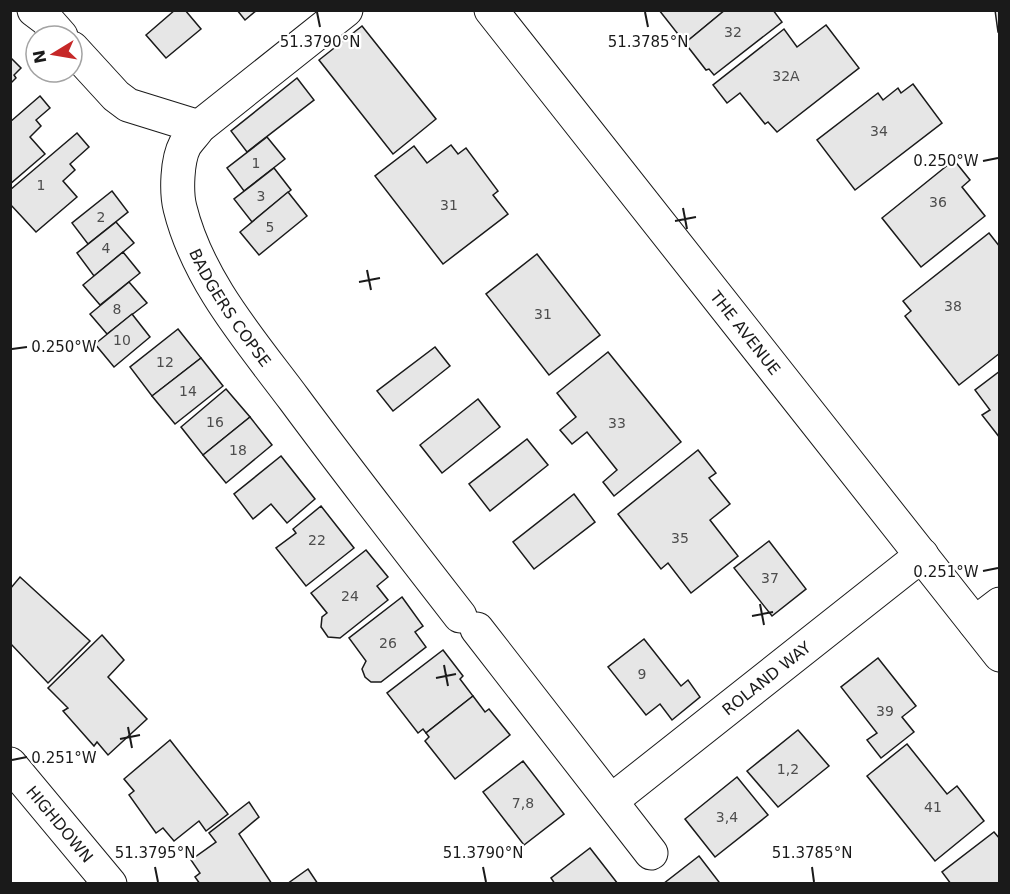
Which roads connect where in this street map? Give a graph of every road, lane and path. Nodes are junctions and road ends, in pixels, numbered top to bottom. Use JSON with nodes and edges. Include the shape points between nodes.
{"nodes":[{"id":1,"x":34,"y":10,"type":"edge"},
{"id":2,"x":346,"y":10,"type":"edge"},
{"id":3,"x":491,"y":10,"type":"edge"},
{"id":4,"x":50,"y":24,"type":"edge"},
{"id":5,"x":84,"y":61,"type":"edge"},
{"id":6,"x":199,"y":127,"type":"junction"},
{"id":7,"x":922,"y":555,"type":"junction"},
{"id":8,"x":987,"y":613,"type":"edge"},
{"id":9,"x":999,"y":655,"type":"edge"},
{"id":10,"x":10,"y":764,"type":"edge"},
{"id":11,"x":611,"y":801,"type":"junction"},
{"id":12,"x":651,"y":853,"type":"dead end"},
{"id":13,"x":110,"y":884,"type":"edge"}],
"edges":[{"from":1,"to":4,"type":"street"},
{"from":2,"to":6,"type":"street","name":"BADGERS COPSE"},
{"from":3,"to":7,"type":"street","name":"THE AVENUE"},
{"from":5,"to":6,"type":"street","via":[[128,105]]},
{"from":6,"to":11,"type":"street","name":"BADGERS COPSE","via":[[184,146],[178,174],[180,206],[189,238],[230,314],[348,471]]},
{"from":7,"to":8,"type":"street","name":"THE AVENUE"},
{"from":7,"to":11,"type":"street","name":"ROLAND WAY"},
{"from":8,"to":9,"type":"street","name":"THE AVENUE"},
{"from":10,"to":13,"type":"street","name":"HIGHDOWN"},
{"from":11,"to":12,"type":"street"}]}
